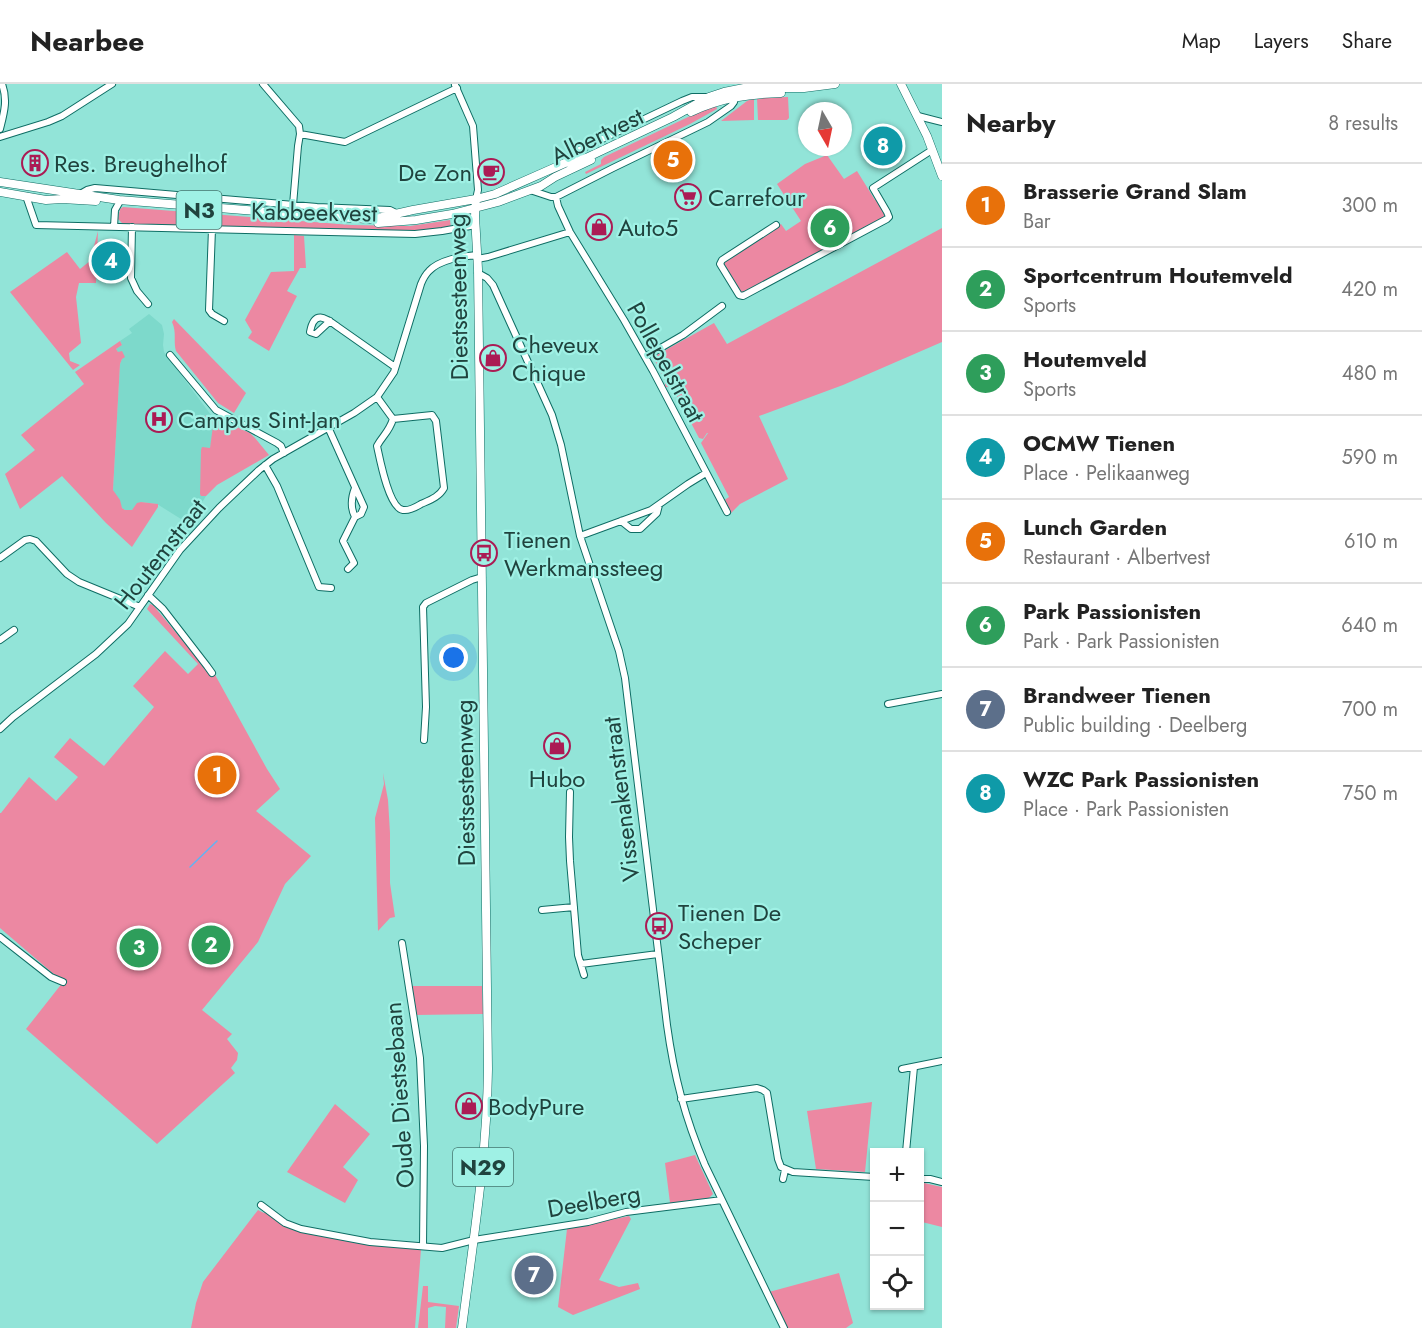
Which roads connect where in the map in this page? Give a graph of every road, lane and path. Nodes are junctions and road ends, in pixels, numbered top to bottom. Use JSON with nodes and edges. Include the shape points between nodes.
{"nodes":[{"id":1,"x":2,"y":84,"type":"edge"},
{"id":2,"x":112,"y":84,"type":"edge"},
{"id":3,"x":263,"y":84,"type":"edge"},
{"id":4,"x":901,"y":84,"type":"edge"},
{"id":5,"x":832,"y":85,"type":"edge"},
{"id":6,"x":456,"y":86,"type":"edge"},
{"id":7,"x":735,"y":90,"type":"edge"},
{"id":8,"x":918,"y":116,"type":"junction"},
{"id":9,"x":942,"y":122,"type":"edge"},
{"id":10,"x":0,"y":129,"type":"edge"},
{"id":11,"x":300,"y":134,"type":"junction"},
{"id":12,"x":0,"y":137,"type":"edge"},
{"id":13,"x":932,"y":150,"type":"junction"},
{"id":14,"x":942,"y":176,"type":"edge"},
{"id":15,"x":0,"y":182,"type":"edge"},
{"id":16,"x":530,"y":190,"type":"junction"},
{"id":17,"x":0,"y":192,"type":"edge"},
{"id":18,"x":80,"y":194,"type":"junction"},
{"id":19,"x":26,"y":196,"type":"junction"},
{"id":20,"x":554,"y":197,"type":"junction"},
{"id":21,"x":476,"y":199,"type":"junction"},
{"id":22,"x":119,"y":203,"type":"junction"},
{"id":23,"x":293,"y":205,"type":"junction"},
{"id":24,"x":475,"y":209,"type":"junction"},
{"id":25,"x":398,"y":215,"type":"junction"},
{"id":26,"x":476,"y":225,"type":"junction"},
{"id":27,"x":776,"y":225,"type":"dead end"},
{"id":28,"x":114,"y":227,"type":"junction"},
{"id":29,"x":132,"y":227,"type":"junction"},
{"id":30,"x":212,"y":229,"type":"junction"},
{"id":31,"x":570,"y":232,"type":"junction"},
{"id":32,"x":477,"y":257,"type":"junction"},
{"id":33,"x":478,"y":273,"type":"junction"},
{"id":34,"x":148,"y":304,"type":"dead end"},
{"id":35,"x":722,"y":306,"type":"dead end"},
{"id":36,"x":224,"y":321,"type":"dead end"},
{"id":37,"x":330,"y":321,"type":"dead end"},
{"id":38,"x":170,"y":355,"type":"dead end"},
{"id":39,"x":645,"y":357,"type":"junction"},
{"id":40,"x":395,"y":368,"type":"junction"},
{"id":41,"x":377,"y":397,"type":"junction"},
{"id":42,"x":393,"y":419,"type":"junction"},
{"id":43,"x":328,"y":427,"type":"junction"},
{"id":44,"x":284,"y":453,"type":"junction"},
{"id":45,"x":265,"y":465,"type":"junction"},
{"id":46,"x":706,"y":473,"type":"junction"},
{"id":47,"x":355,"y":487,"type":"junction"},
{"id":48,"x":660,"y":504,"type":"junction"},
{"id":49,"x":727,"y":512,"type":"dead end"},
{"id":50,"x":355,"y":517,"type":"junction"},
{"id":51,"x":621,"y":521,"type":"junction"},
{"id":52,"x":580,"y":536,"type":"junction"},
{"id":53,"x":0,"y":558,"type":"edge"},
{"id":54,"x":348,"y":569,"type":"dead end"},
{"id":55,"x":482,"y":577,"type":"junction"},
{"id":56,"x":331,"y":588,"type":"dead end"},
{"id":57,"x":148,"y":595,"type":"junction"},
{"id":58,"x":140,"y":607,"type":"junction"},
{"id":59,"x":14,"y":630,"type":"dead end"},
{"id":60,"x":0,"y":640,"type":"edge"},
{"id":61,"x":212,"y":673,"type":"dead end"},
{"id":62,"x":942,"y":694,"type":"edge"},
{"id":63,"x":888,"y":704,"type":"dead end"},
{"id":64,"x":0,"y":729,"type":"edge"},
{"id":65,"x":424,"y":740,"type":"dead end"},
{"id":66,"x":570,"y":792,"type":"dead end"},
{"id":67,"x":574,"y":907,"type":"junction"},
{"id":68,"x":542,"y":910,"type":"dead end"},
{"id":69,"x":0,"y":937,"type":"edge"},
{"id":70,"x":402,"y":943,"type":"dead end"},
{"id":71,"x":658,"y":954,"type":"junction"},
{"id":72,"x":580,"y":964,"type":"junction"},
{"id":73,"x":584,"y":975,"type":"dead end"},
{"id":74,"x":63,"y":982,"type":"dead end"},
{"id":75,"x":942,"y":1061,"type":"edge"},
{"id":76,"x":914,"y":1067,"type":"junction"},
{"id":77,"x":902,"y":1069,"type":"dead end"},
{"id":78,"x":681,"y":1099,"type":"junction"},
{"id":79,"x":906,"y":1148,"type":"edge"},
{"id":80,"x":785,"y":1170,"type":"junction"},
{"id":81,"x":870,"y":1177,"type":"edge"},
{"id":82,"x":783,"y":1179,"type":"dead end"},
{"id":83,"x":924,"y":1179,"type":"edge"},
{"id":84,"x":942,"y":1182,"type":"edge"},
{"id":85,"x":722,"y":1200,"type":"junction"},
{"id":86,"x":261,"y":1205,"type":"dead end"},
{"id":87,"x":474,"y":1240,"type":"junction"},
{"id":88,"x":423,"y":1246,"type":"junction"},
{"id":89,"x":462,"y":1328,"type":"edge"},
{"id":90,"x":784,"y":1328,"type":"edge"}],
"edges":[{"from":1,"to":10,"type":"street","via":[[6,103]]},
{"from":2,"to":12,"type":"street","via":[[62,116]]},
{"from":3,"to":11,"type":"street","via":[[298,126]]},
{"from":4,"to":8,"type":"main road"},
{"from":5,"to":7,"type":"main road","name":"Albertvest","number":"N3"},
{"from":5,"to":7,"type":"main road","name":"Albertvest","number":"N3","via":[[803,92]]},
{"from":6,"to":11,"type":"street","via":[[345,142]]},
{"from":6,"to":21,"type":"street","via":[[472,126]]},
{"from":7,"to":16,"type":"main road","name":"Albertvest","number":"N3"},
{"from":7,"to":20,"type":"street","name":"Albertvest","via":[[731,106],[708,122]]},
{"from":7,"to":21,"type":"main road","name":"Albertvest","number":"N3","via":[[710,97],[586,158]]},
{"from":8,"to":9,"type":"street"},
{"from":8,"to":13,"type":"main road"},
{"from":11,"to":23,"type":"street"},
{"from":13,"to":14,"type":"main road"},
{"from":13,"to":27,"type":"street","via":[[873,188],[887,219],[739,295],[720,264],[722,260]]},
{"from":15,"to":18,"type":"main road","name":"Kabbeekvest","number":"N3"},
{"from":16,"to":20,"type":"street"},
{"from":16,"to":24,"type":"main road","name":"Albertvest","number":"N3"},
{"from":17,"to":19,"type":"main road","name":"Kabbeekvest","number":"N3"},
{"from":18,"to":23,"type":"street","name":"Kabbeekvest","via":[[95,188]]},
{"from":18,"to":25,"type":"main road","name":"Kabbeekvest","number":"N3","via":[[333,217],[369,219]]},
{"from":19,"to":22,"type":"main road","name":"Kabbeekvest","number":"N3"},
{"from":19,"to":28,"type":"street","name":"Kabbeekvest","via":[[36,225]]},
{"from":20,"to":31,"type":"street","name":"Pollepelstraat"},
{"from":21,"to":24,"type":"main road","name":"Diestsesteenweg","number":"N29"},
{"from":21,"to":25,"type":"main road","name":"Kabbeekvest","number":"N3"},
{"from":22,"to":24,"type":"main road","name":"Kabbeekvest","number":"N3","via":[[363,222],[416,220]]},
{"from":22,"to":28,"type":"street"},
{"from":23,"to":25,"type":"street","name":"Kabbeekvest","via":[[390,210]]},
{"from":24,"to":26,"type":"main road","name":"Diestsesteenweg","number":"N29"},
{"from":26,"to":30,"type":"street","name":"Kabbeekvest","via":[[415,234]]},
{"from":26,"to":32,"type":"main road","name":"Diestsesteenweg","number":"N29"},
{"from":28,"to":29,"type":"street","name":"Kabbeekvest"},
{"from":29,"to":30,"type":"street","name":"Kabbeekvest"},
{"from":29,"to":34,"type":"street","via":[[132,284]]},
{"from":30,"to":36,"type":"street","via":[[209,310]]},
{"from":31,"to":32,"type":"street"},
{"from":31,"to":39,"type":"street","name":"Pollepelstraat"},
{"from":32,"to":33,"type":"main road","name":"Diestsesteenweg","number":"N29"},
{"from":32,"to":40,"type":"street","name":"Houtemstraat","via":[[469,255],[435,265],[426,274]]},
{"from":33,"to":52,"type":"street","name":"Vissenakenstraat","via":[[493,285],[552,415]]},
{"from":33,"to":55,"type":"main road","name":"Diestsesteenweg","number":"N29"},
{"from":35,"to":39,"type":"street"},
{"from":37,"to":40,"type":"street"},
{"from":38,"to":44,"type":"street","via":[[216,411],[277,443]]},
{"from":39,"to":46,"type":"street","name":"Pollepelstraat"},
{"from":40,"to":41,"type":"street","name":"Houtemstraat"},
{"from":41,"to":42,"type":"street"},
{"from":41,"to":43,"type":"street","name":"Houtemstraat"},
{"from":42,"to":42,"type":"street","via":[[377,446],[391,498],[402,511],[410,510],[440,495],[444,488],[436,421],[432,415]]},
{"from":43,"to":44,"type":"street","name":"Houtemstraat"},
{"from":43,"to":47,"type":"street"},
{"from":44,"to":45,"type":"street","name":"Houtemstraat"},
{"from":45,"to":56,"type":"street","via":[[319,587]]},
{"from":45,"to":57,"type":"street","name":"Houtemstraat","via":[[198,530]]},
{"from":46,"to":48,"type":"street"},
{"from":46,"to":49,"type":"street","name":"Pollepelstraat"},
{"from":47,"to":50,"type":"street","via":[[351,508]]},
{"from":47,"to":50,"type":"street","via":[[364,507]]},
{"from":48,"to":51,"type":"street"},
{"from":48,"to":51,"type":"street","via":[[657,513],[640,529],[631,529]]},
{"from":50,"to":54,"type":"street","via":[[343,541],[354,563]]},
{"from":51,"to":52,"type":"street"},
{"from":52,"to":71,"type":"street","name":"Vissenakenstraat","via":[[625,678]]},
{"from":53,"to":58,"type":"street","via":[[25,540],[36,541],[79,582]]},
{"from":55,"to":65,"type":"street","via":[[423,607]]},
{"from":55,"to":87,"type":"main road","name":"Diestsesteenweg","number":"N29","via":[[488,1069],[486,1139]]},
{"from":57,"to":58,"type":"street","name":"Houtemstraat"},
{"from":57,"to":61,"type":"street"},
{"from":58,"to":64,"type":"street","name":"Houtemstraat","via":[[109,643]]},
{"from":59,"to":60,"type":"street"},
{"from":62,"to":63,"type":"street"},
{"from":66,"to":67,"type":"street","via":[[568,837]]},
{"from":67,"to":68,"type":"street"},
{"from":67,"to":72,"type":"street"},
{"from":69,"to":74,"type":"street"},
{"from":70,"to":88,"type":"street","name":"Oude Diestsebaan","via":[[420,1058]]},
{"from":71,"to":72,"type":"street"},
{"from":71,"to":78,"type":"street","name":"Vissenakenstraat","via":[[670,1051]]},
{"from":72,"to":73,"type":"street"},
{"from":75,"to":76,"type":"street"},
{"from":76,"to":77,"type":"street"},
{"from":76,"to":79,"type":"street"},
{"from":78,"to":80,"type":"street","via":[[763,1090],[767,1093],[778,1159]]},
{"from":78,"to":85,"type":"street","name":"Vissenakenstraat"},
{"from":80,"to":81,"type":"street"},
{"from":80,"to":82,"type":"street"},
{"from":83,"to":84,"type":"street"},
{"from":85,"to":87,"type":"street","name":"Deelberg","via":[[626,1212]]},
{"from":85,"to":90,"type":"street","name":"Vissenakenstraat"},
{"from":86,"to":88,"type":"street","name":"Deelberg","via":[[302,1229],[370,1242]]},
{"from":87,"to":88,"type":"street","name":"Deelberg","via":[[442,1248]]},
{"from":87,"to":89,"type":"main road","name":"Diestsesteenweg","number":"N29"}]}
